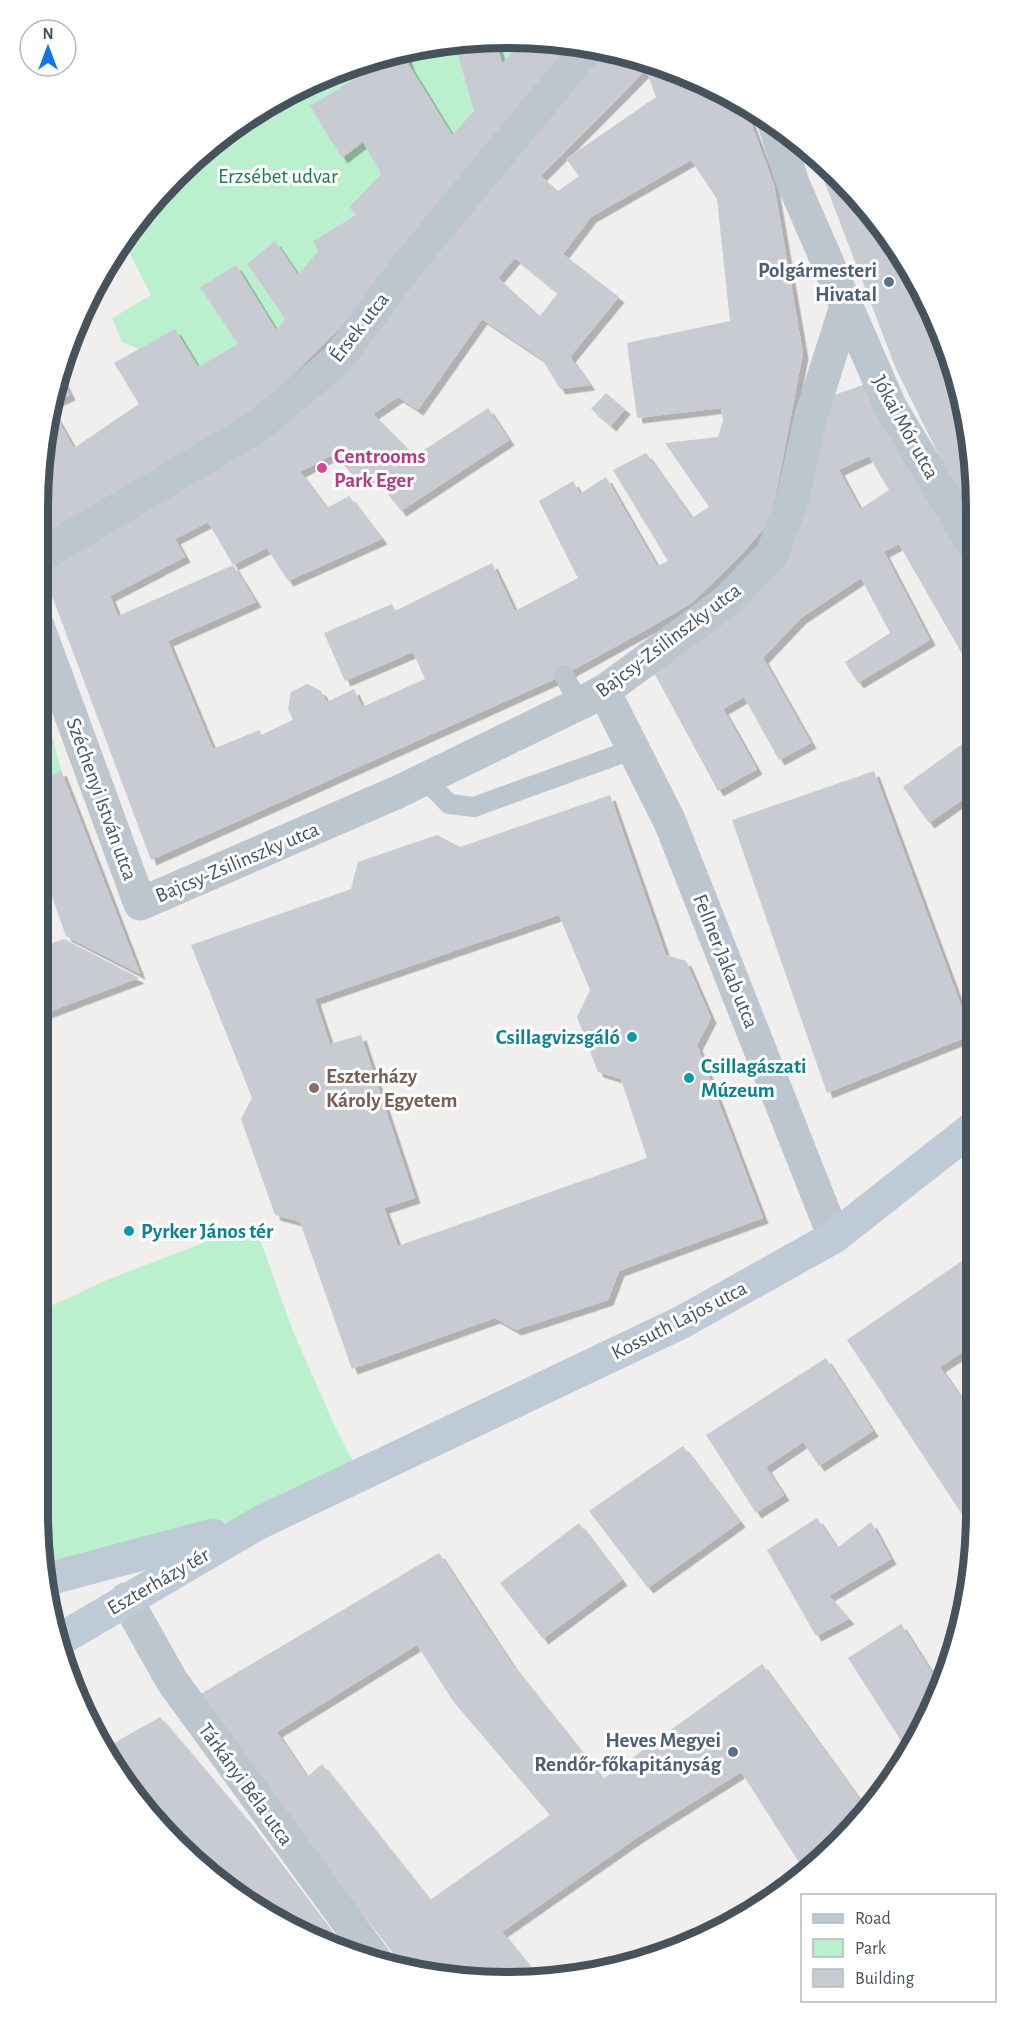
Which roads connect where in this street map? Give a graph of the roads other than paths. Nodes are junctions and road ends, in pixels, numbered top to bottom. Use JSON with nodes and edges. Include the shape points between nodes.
{"nodes":[{"id":1,"x":582,"y":54,"type":"edge"},
{"id":2,"x":779,"y":137,"type":"edge"},
{"id":3,"x":846,"y":306,"type":"junction"},
{"id":4,"x":966,"y":532,"type":"edge"},
{"id":5,"x":48,"y":551,"type":"edge"},
{"id":6,"x":48,"y":653,"type":"edge"},
{"id":7,"x":564,"y":675,"type":"dead end"},
{"id":8,"x":592,"y":698,"type":"junction"},
{"id":9,"x":634,"y":749,"type":"junction"},
{"id":10,"x":425,"y":779,"type":"junction"},
{"id":11,"x":140,"y":904,"type":"joint"},
{"id":12,"x":966,"y":1132,"type":"edge"},
{"id":13,"x":834,"y":1237,"type":"junction"},
{"id":14,"x":360,"y":1474,"type":"joint"},
{"id":15,"x":259,"y":1523,"type":"junction"},
{"id":16,"x":53,"y":1578,"type":"edge"},
{"id":17,"x":126,"y":1599,"type":"junction"},
{"id":18,"x":65,"y":1636,"type":"edge"},
{"id":19,"x":369,"y":1951,"type":"edge"}],
"edges":[{"from":1,"to":5,"type":"street","name":"Érsek utca","via":[[405,268],[338,359],[258,426]]},
{"from":2,"to":3,"type":"street","via":[[793,183]]},
{"from":3,"to":4,"type":"street","name":"Jókai Mór utca","via":[[891,408]]},
{"from":3,"to":8,"type":"street","name":"Bajcsy-Zsilinszky utca","via":[[810,419],[794,498],[772,554],[727,602]]},
{"from":6,"to":11,"type":"street","name":"Széchenyi István utca"},
{"from":7,"to":8,"type":"lane"},
{"from":8,"to":9,"type":"street","name":"Fellner Jakab utca"},
{"from":8,"to":10,"type":"street","name":"Bajcsy-Zsilinszky utca"},
{"from":9,"to":10,"type":"lane","via":[[474,807],[448,804]]},
{"from":9,"to":13,"type":"street","name":"Fellner Jakab utca","via":[[670,822]]},
{"from":10,"to":11,"type":"street","name":"Bajcsy-Zsilinszky utca"},
{"from":12,"to":13,"type":"street","name":"Kossuth Lajos utca"},
{"from":13,"to":14,"type":"street","name":"Kossuth Lajos utca","via":[[682,1322]]},
{"from":14,"to":15,"type":"street","name":"Eszterházy tér"},
{"from":15,"to":16,"type":"street","name":"Eszterházy tér"},
{"from":15,"to":17,"type":"street","name":"Eszterházy tér"},
{"from":17,"to":18,"type":"street","name":"Eszterházy tér"},
{"from":17,"to":19,"type":"street","name":"Tárkányi Béla utca","via":[[172,1681]]}]}
